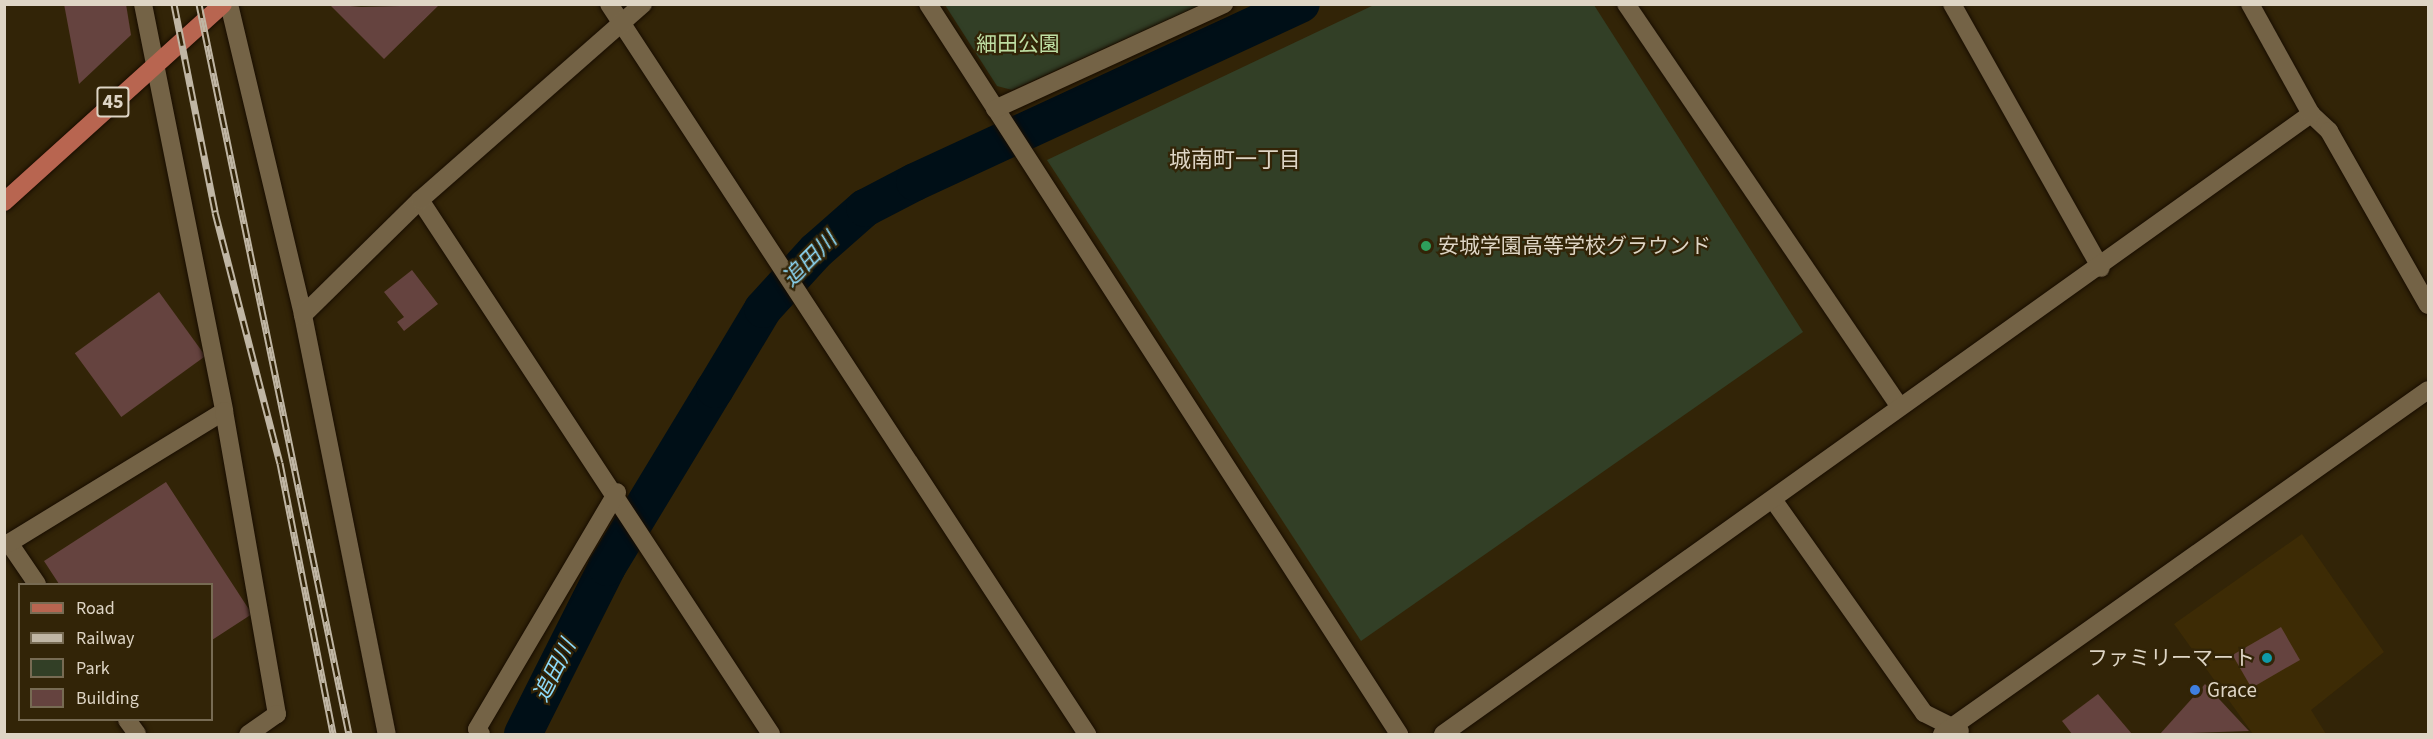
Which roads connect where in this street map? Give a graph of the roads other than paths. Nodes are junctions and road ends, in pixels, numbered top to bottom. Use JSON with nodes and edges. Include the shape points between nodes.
{"nodes":[{"id":1,"x":142,"y":4,"type":"edge"},
{"id":2,"x":223,"y":4,"type":"edge"},
{"id":3,"x":229,"y":4,"type":"edge"},
{"id":4,"x":609,"y":4,"type":"edge"},
{"id":5,"x":644,"y":4,"type":"edge"},
{"id":6,"x":928,"y":4,"type":"edge"},
{"id":7,"x":1224,"y":4,"type":"edge"},
{"id":8,"x":1626,"y":4,"type":"edge"},
{"id":9,"x":1952,"y":4,"type":"edge"},
{"id":10,"x":2250,"y":4,"type":"edge"},
{"id":11,"x":622,"y":24,"type":"junction"},
{"id":12,"x":154,"y":63,"type":"junction"},
{"id":13,"x":2311,"y":114,"type":"junction"},
{"id":14,"x":999,"y":116,"type":"junction"},
{"id":15,"x":420,"y":200,"type":"junction"},
{"id":16,"x":4,"y":202,"type":"edge"},
{"id":17,"x":2101,"y":268,"type":"junction"},
{"id":18,"x":2428,"y":305,"type":"edge"},
{"id":19,"x":303,"y":315,"type":"junction"},
{"id":20,"x":2428,"y":390,"type":"edge"},
{"id":21,"x":1900,"y":407,"type":"junction"},
{"id":22,"x":224,"y":411,"type":"junction"},
{"id":23,"x":622,"y":500,"type":"junction"},
{"id":24,"x":1774,"y":501,"type":"junction"},
{"id":25,"x":7,"y":545,"type":"edge"},
{"id":26,"x":36,"y":583,"type":"edge"},
{"id":27,"x":128,"y":721,"type":"edge"},
{"id":28,"x":1954,"y":731,"type":"edge"},
{"id":29,"x":473,"y":733,"type":"edge"},
{"id":30,"x":137,"y":735,"type":"edge"},
{"id":31,"x":248,"y":735,"type":"edge"},
{"id":32,"x":387,"y":735,"type":"edge"},
{"id":33,"x":771,"y":735,"type":"edge"},
{"id":34,"x":1087,"y":735,"type":"edge"},
{"id":35,"x":1399,"y":735,"type":"edge"},
{"id":36,"x":1443,"y":735,"type":"edge"}],
"edges":[{"from":1,"to":12,"type":"street"},
{"from":2,"to":12,"type":"main road","number":"45"},
{"from":3,"to":19,"type":"street"},
{"from":4,"to":11,"type":"street"},
{"from":5,"to":11,"type":"street"},
{"from":6,"to":14,"type":"street"},
{"from":7,"to":14,"type":"street"},
{"from":8,"to":21,"type":"street"},
{"from":9,"to":17,"type":"street"},
{"from":10,"to":13,"type":"street"},
{"from":11,"to":15,"type":"street"},
{"from":11,"to":34,"type":"street"},
{"from":12,"to":16,"type":"main road","number":"45"},
{"from":12,"to":22,"type":"street"},
{"from":13,"to":17,"type":"street"},
{"from":13,"to":18,"type":"street","via":[[2329,131]]},
{"from":14,"to":35,"type":"street"},
{"from":15,"to":19,"type":"street"},
{"from":15,"to":23,"type":"street"},
{"from":17,"to":21,"type":"street"},
{"from":19,"to":32,"type":"street"},
{"from":20,"to":28,"type":"street"},
{"from":21,"to":24,"type":"street"},
{"from":22,"to":25,"type":"street"},
{"from":22,"to":31,"type":"street","via":[[277,714]]},
{"from":23,"to":29,"type":"street"},
{"from":23,"to":33,"type":"street"},
{"from":24,"to":28,"type":"street","via":[[1924,713]]},
{"from":24,"to":36,"type":"street"},
{"from":25,"to":26,"type":"street"},
{"from":27,"to":30,"type":"street"}]}
